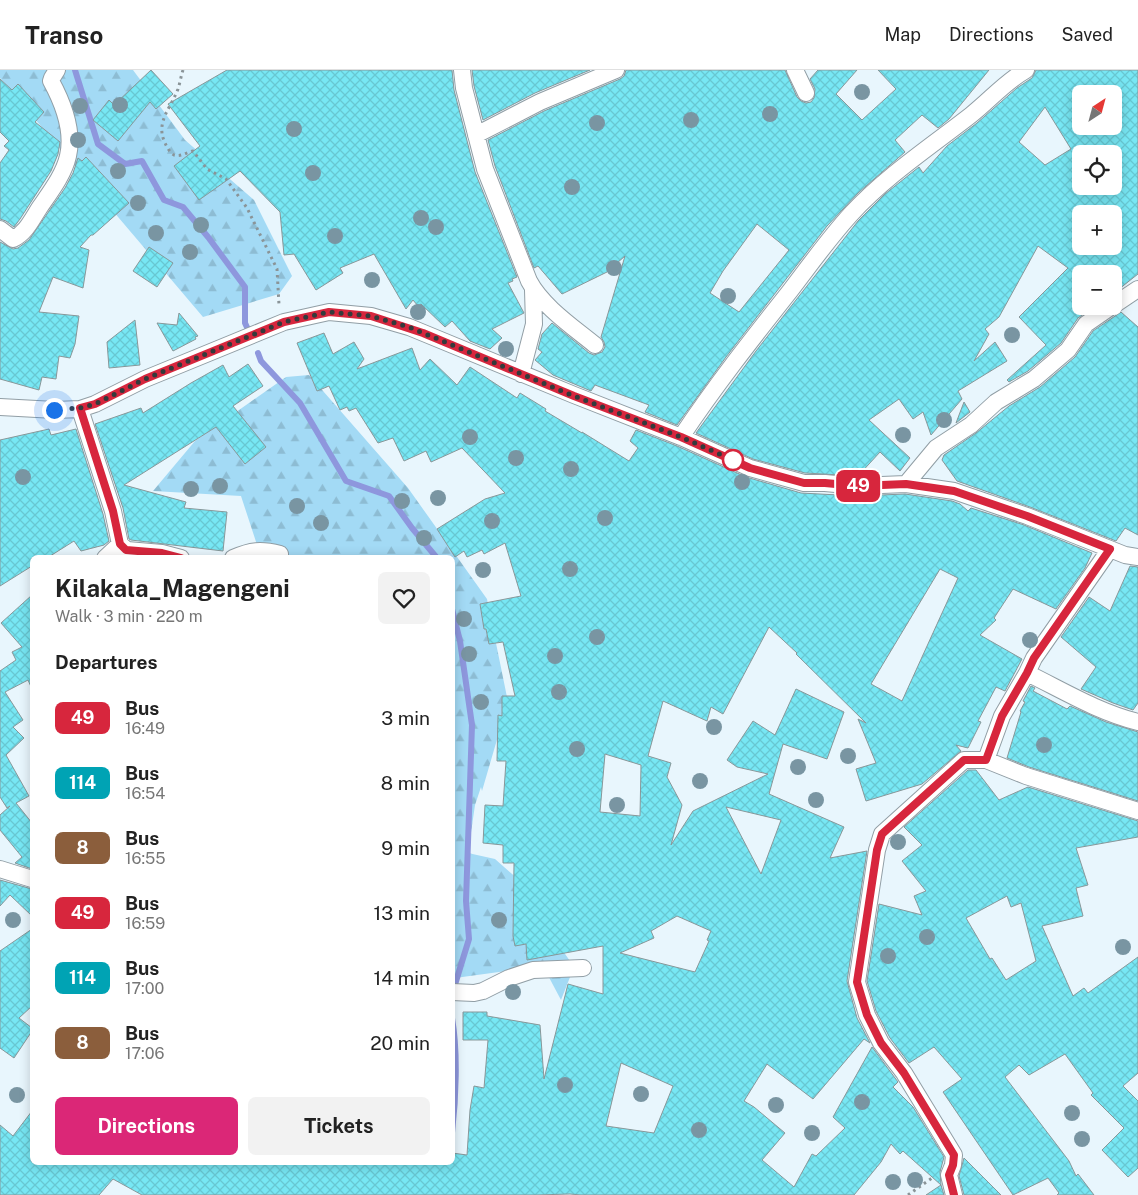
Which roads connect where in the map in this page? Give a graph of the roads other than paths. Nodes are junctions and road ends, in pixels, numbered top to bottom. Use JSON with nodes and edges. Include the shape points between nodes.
{"nodes":[{"id":1,"x":57,"y":70,"type":"edge"},
{"id":2,"x":462,"y":70,"type":"edge"},
{"id":3,"x":616,"y":70,"type":"edge"},
{"id":4,"x":794,"y":70,"type":"edge"},
{"id":5,"x":1026,"y":70,"type":"edge"},
{"id":6,"x":806,"y":93,"type":"dead end"},
{"id":7,"x":476,"y":134,"type":"junction"},
{"id":8,"x":0,"y":229,"type":"edge"},
{"id":9,"x":1138,"y":289,"type":"edge"},
{"id":10,"x":533,"y":290,"type":"junction"},
{"id":11,"x":1122,"y":300,"type":"edge"},
{"id":12,"x":1100,"y":315,"type":"edge"},
{"id":13,"x":595,"y":345,"type":"dead end"},
{"id":14,"x":520,"y":374,"type":"junction"},
{"id":15,"x":0,"y":407,"type":"edge"},
{"id":16,"x":80,"y":408,"type":"junction"},
{"id":17,"x":681,"y":437,"type":"junction"},
{"id":18,"x":906,"y":484,"type":"junction"},
{"id":19,"x":120,"y":544,"type":"junction"},
{"id":20,"x":1110,"y":549,"type":"junction"},
{"id":21,"x":280,"y":554,"type":"dead end"},
{"id":22,"x":108,"y":555,"type":"edge"},
{"id":23,"x":170,"y":555,"type":"edge"},
{"id":24,"x":239,"y":555,"type":"edge"},
{"id":25,"x":1138,"y":557,"type":"edge"},
{"id":26,"x":1027,"y":673,"type":"junction"},
{"id":27,"x":1138,"y":722,"type":"edge"},
{"id":28,"x":986,"y":760,"type":"junction"},
{"id":29,"x":1138,"y":811,"type":"edge"},
{"id":30,"x":0,"y":869,"type":"edge"},
{"id":31,"x":30,"y":878,"type":"edge"},
{"id":32,"x":583,"y":968,"type":"dead end"},
{"id":33,"x":455,"y":992,"type":"edge"},
{"id":34,"x":954,"y":1195,"type":"edge"}],
"edges":[{"from":1,"to":8,"type":"street","via":[[51,81],[68,123],[68,155],[61,174],[20,236],[13,239]]},
{"from":2,"to":7,"type":"street"},
{"from":3,"to":7,"type":"street"},
{"from":4,"to":6,"type":"street"},
{"from":5,"to":17,"type":"street","via":[[929,146],[852,213],[708,397]]},
{"from":7,"to":10,"type":"street","via":[[490,186]]},
{"from":9,"to":11,"type":"street"},
{"from":10,"to":13,"type":"street"},
{"from":10,"to":14,"type":"street","via":[[534,324]]},
{"from":12,"to":18,"type":"street","via":[[1086,324],[1068,350],[1034,379],[996,402],[936,448]]},
{"from":14,"to":16,"type":"street","via":[[409,327],[371,316],[329,312],[284,322]]},
{"from":14,"to":17,"type":"street"},
{"from":15,"to":16,"type":"street"},
{"from":16,"to":19,"type":"street","via":[[113,511]]},
{"from":17,"to":18,"type":"street","via":[[750,468],[804,483]]},
{"from":18,"to":20,"type":"street","via":[[954,491]]},
{"from":19,"to":22,"type":"street"},
{"from":19,"to":23,"type":"street","via":[[126,550]]},
{"from":20,"to":25,"type":"street"},
{"from":20,"to":26,"type":"street","via":[[1034,658]]},
{"from":21,"to":24,"type":"street","via":[[263,550]]},
{"from":26,"to":27,"type":"street","via":[[1115,716]]},
{"from":26,"to":28,"type":"street","via":[[1002,716]]},
{"from":28,"to":29,"type":"street"},
{"from":28,"to":34,"type":"street","via":[[964,760],[882,834],[857,982],[867,1015],[881,1043],[904,1073],[954,1155],[949,1175]]},
{"from":30,"to":31,"type":"street"},
{"from":32,"to":33,"type":"street","via":[[533,970],[483,991]]}]}
